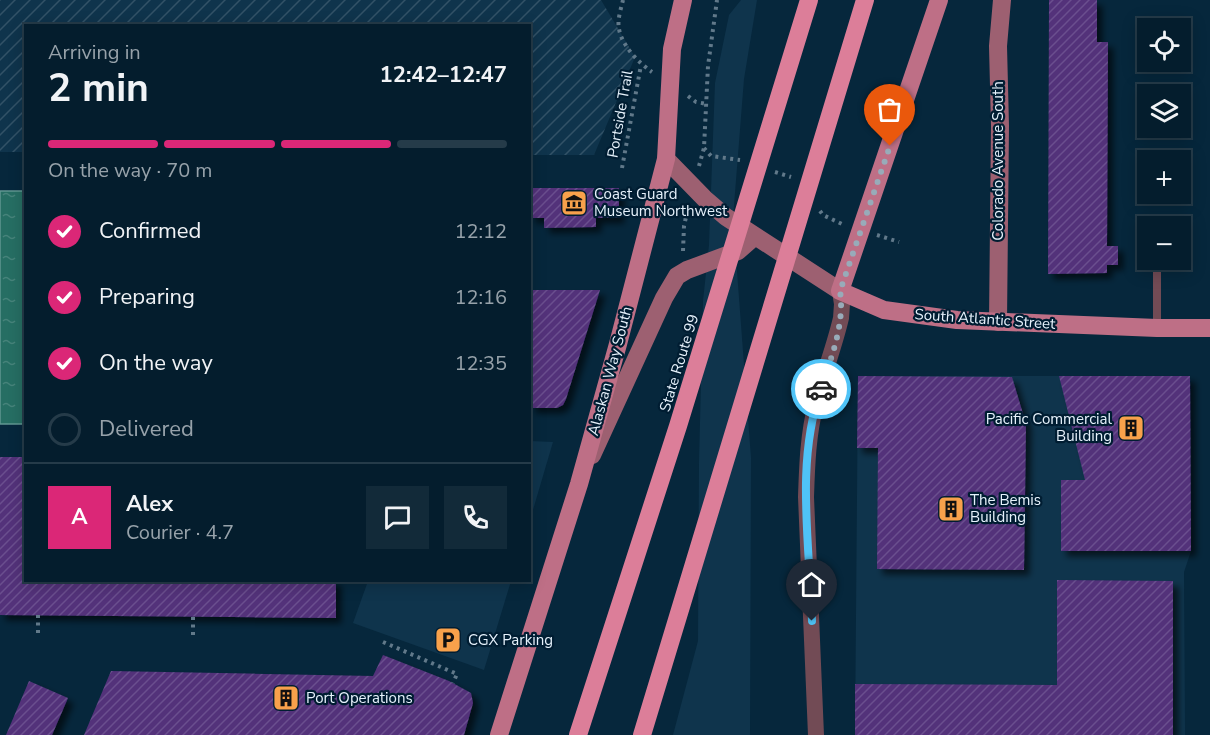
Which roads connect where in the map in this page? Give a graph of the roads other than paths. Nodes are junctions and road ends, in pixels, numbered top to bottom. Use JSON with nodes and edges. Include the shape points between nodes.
{"nodes":[{"id":1,"x":683,"y":0,"type":"edge"},
{"id":2,"x":809,"y":0,"type":"edge"},
{"id":3,"x":866,"y":0,"type":"edge"},
{"id":4,"x":939,"y":0,"type":"edge"},
{"id":5,"x":1002,"y":0,"type":"edge"},
{"id":6,"x":666,"y":159,"type":"junction"},
{"id":7,"x":754,"y":237,"type":"junction"},
{"id":8,"x":1157,"y":271,"type":"dead end"},
{"id":9,"x":840,"y":291,"type":"junction"},
{"id":10,"x":998,"y":322,"type":"junction"},
{"id":11,"x":1157,"y":328,"type":"junction"},
{"id":12,"x":1210,"y":328,"type":"edge"},
{"id":13,"x":579,"y":484,"type":"junction"},
{"id":14,"x":499,"y":735,"type":"edge"},
{"id":15,"x":578,"y":735,"type":"edge"},
{"id":16,"x":642,"y":735,"type":"edge"},
{"id":17,"x":816,"y":735,"type":"edge"}],
"edges":[{"from":1,"to":6,"type":"main road","name":"Alaskan Way South","via":[[672,49]]},
{"from":2,"to":15,"type":"highway","name":"State Route 99","bridge":true},
{"from":3,"to":16,"type":"highway","bridge":true},
{"from":4,"to":9,"type":"main road"},
{"from":5,"to":10,"type":"main road","name":"Colorado Avenue South","via":[[998,46]]},
{"from":6,"to":7,"type":"main road","name":"South Atlantic Street","via":[[705,200]]},
{"from":6,"to":13,"type":"main road","name":"Alaskan Way South"},
{"from":7,"to":9,"type":"main road","name":"South Atlantic Street"},
{"from":7,"to":13,"type":"main road","via":[[738,251],[677,276]]},
{"from":8,"to":11,"type":"lane"},
{"from":9,"to":10,"type":"main road","name":"South Atlantic Street","via":[[884,310]]},
{"from":9,"to":17,"type":"street","via":[[841,318],[816,403],[807,472]]},
{"from":10,"to":11,"type":"main road","name":"South Atlantic Street"},
{"from":11,"to":12,"type":"main road","name":"South Atlantic Street"},
{"from":13,"to":14,"type":"main road","name":"Alaskan Way South"}]}
